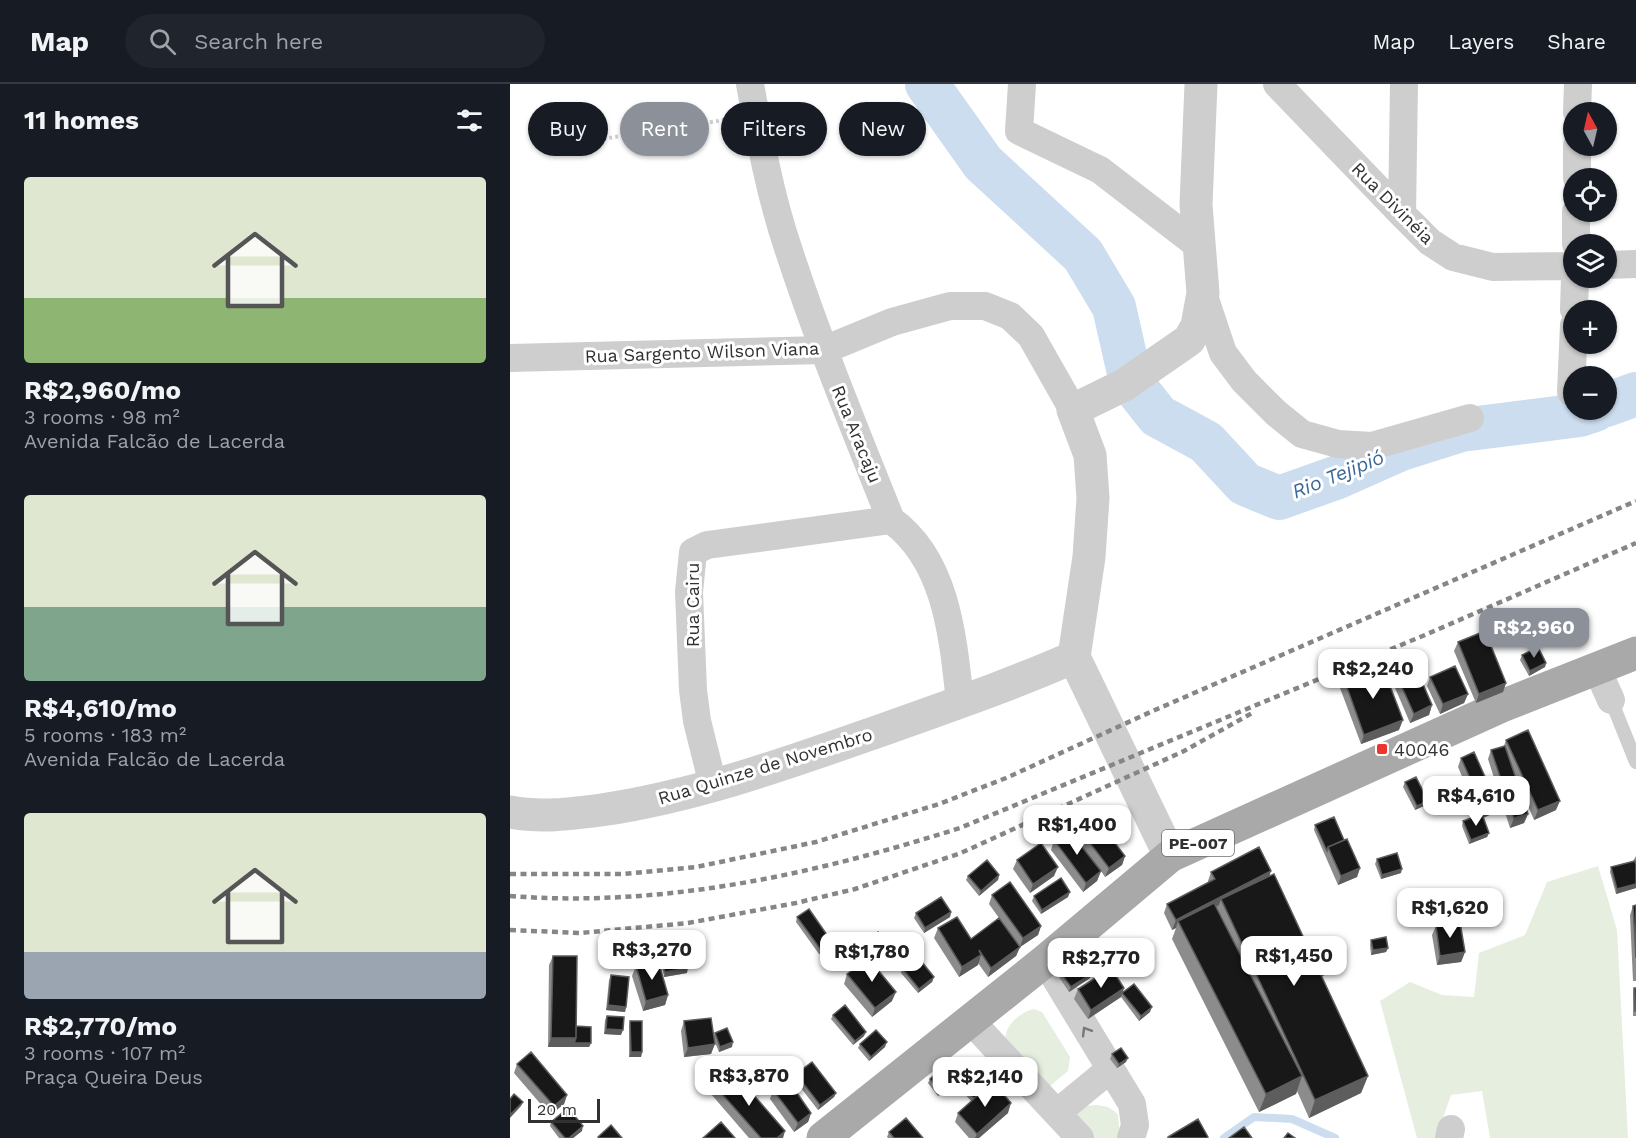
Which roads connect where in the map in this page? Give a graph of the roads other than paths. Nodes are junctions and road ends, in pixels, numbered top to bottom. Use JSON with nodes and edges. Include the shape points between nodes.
{"nodes":[{"id":1,"x":750,"y":84,"type":"edge"},
{"id":2,"x":1022,"y":84,"type":"edge"},
{"id":3,"x":1201,"y":84,"type":"edge"},
{"id":4,"x":1277,"y":84,"type":"edge"},
{"id":5,"x":1404,"y":84,"type":"edge"},
{"id":6,"x":1578,"y":84,"type":"edge"},
{"id":7,"x":1578,"y":102,"type":"edge"},
{"id":8,"x":1402,"y":214,"type":"junction"},
{"id":9,"x":1200,"y":247,"type":"junction"},
{"id":10,"x":1636,"y":264,"type":"edge"},
{"id":11,"x":1617,"y":265,"type":"edge"},
{"id":12,"x":1563,"y":266,"type":"edge"},
{"id":13,"x":1203,"y":293,"type":"junction"},
{"id":14,"x":824,"y":350,"type":"junction"},
{"id":15,"x":510,"y":358,"type":"edge"},
{"id":16,"x":1073,"y":410,"type":"junction"},
{"id":17,"x":1470,"y":418,"type":"dead end"},
{"id":18,"x":891,"y":520,"type":"junction"},
{"id":19,"x":1636,"y":653,"type":"edge"},
{"id":20,"x":1074,"y":657,"type":"junction"},
{"id":21,"x":1597,"y":669,"type":"junction"},
{"id":22,"x":1611,"y":700,"type":"joint"},
{"id":23,"x":960,"y":702,"type":"junction"},
{"id":24,"x":1636,"y":762,"type":"edge"},
{"id":25,"x":712,"y":785,"type":"junction"},
{"id":26,"x":510,"y":812,"type":"edge"},
{"id":27,"x":1170,"y":856,"type":"junction"},
{"id":28,"x":1045,"y":961,"type":"junction"},
{"id":29,"x":970,"y":1020,"type":"junction"},
{"id":30,"x":1109,"y":1070,"type":"junction"},
{"id":31,"x":1058,"y":1112,"type":"junction"},
{"id":32,"x":823,"y":1138,"type":"edge"},
{"id":33,"x":1080,"y":1138,"type":"edge"},
{"id":34,"x":1131,"y":1138,"type":"edge"}],
"edges":[{"from":1,"to":14,"type":"street","name":"Rua Aracaju","via":[[787,247]]},
{"from":2,"to":9,"type":"street","via":[[1020,131],[1100,170]]},
{"from":3,"to":9,"type":"street","via":[[1196,167]]},
{"from":4,"to":8,"type":"street","name":"Rua Divinéia"},
{"from":5,"to":8,"type":"street"},
{"from":6,"to":7,"type":"street"},
{"from":8,"to":12,"type":"street","name":"Rua Divinéia","via":[[1430,242],[1469,263],[1493,267]]},
{"from":9,"to":13,"type":"street"},
{"from":10,"to":11,"type":"street"},
{"from":13,"to":16,"type":"street","via":[[1201,313],[1189,340],[1124,386]]},
{"from":13,"to":17,"type":"street","via":[[1222,353],[1244,381],[1302,434],[1338,444],[1372,446]]},
{"from":14,"to":15,"type":"street","name":"Rua Sargento Wilson Viana"},
{"from":14,"to":16,"type":"street","name":"Rua Sargento Wilson Viana","via":[[892,322],[950,306],[985,306],[1011,316],[1031,336]]},
{"from":14,"to":18,"type":"street","name":"Rua Aracaju"},
{"from":16,"to":20,"type":"street","name":"Rua Sargento Wilson Viana","via":[[1090,456],[1093,498],[1089,557]]},
{"from":18,"to":23,"type":"street","name":"Rua Aracaju","via":[[915,540],[933,571],[954,646]]},
{"from":18,"to":25,"type":"street","name":"Rua Cairu","via":[[707,545],[693,552],[689,592],[693,690]]},
{"from":19,"to":21,"type":"main road","number":"PE-007"},
{"from":20,"to":23,"type":"street","name":"Rua Quinze de Novembro"},
{"from":20,"to":27,"type":"street"},
{"from":21,"to":22,"type":"street"},
{"from":21,"to":27,"type":"main road","number":"PE-007","via":[[1502,706]]},
{"from":22,"to":24,"type":"lane"},
{"from":23,"to":25,"type":"street","name":"Rua Quinze de Novembro"},
{"from":25,"to":26,"type":"street","name":"Rua Quinze de Novembro","via":[[633,805],[571,814]]},
{"from":27,"to":28,"type":"main road","number":"PE-007"},
{"from":28,"to":29,"type":"main road","number":"PE-007"},
{"from":30,"to":28,"type":"street","one_way":true},
{"from":29,"to":31,"type":"street"},
{"from":29,"to":32,"type":"main road","number":"PE-007"},
{"from":30,"to":31,"type":"street"},
{"from":30,"to":34,"type":"street","via":[[1132,1104],[1135,1125]]},
{"from":31,"to":33,"type":"street"}]}
